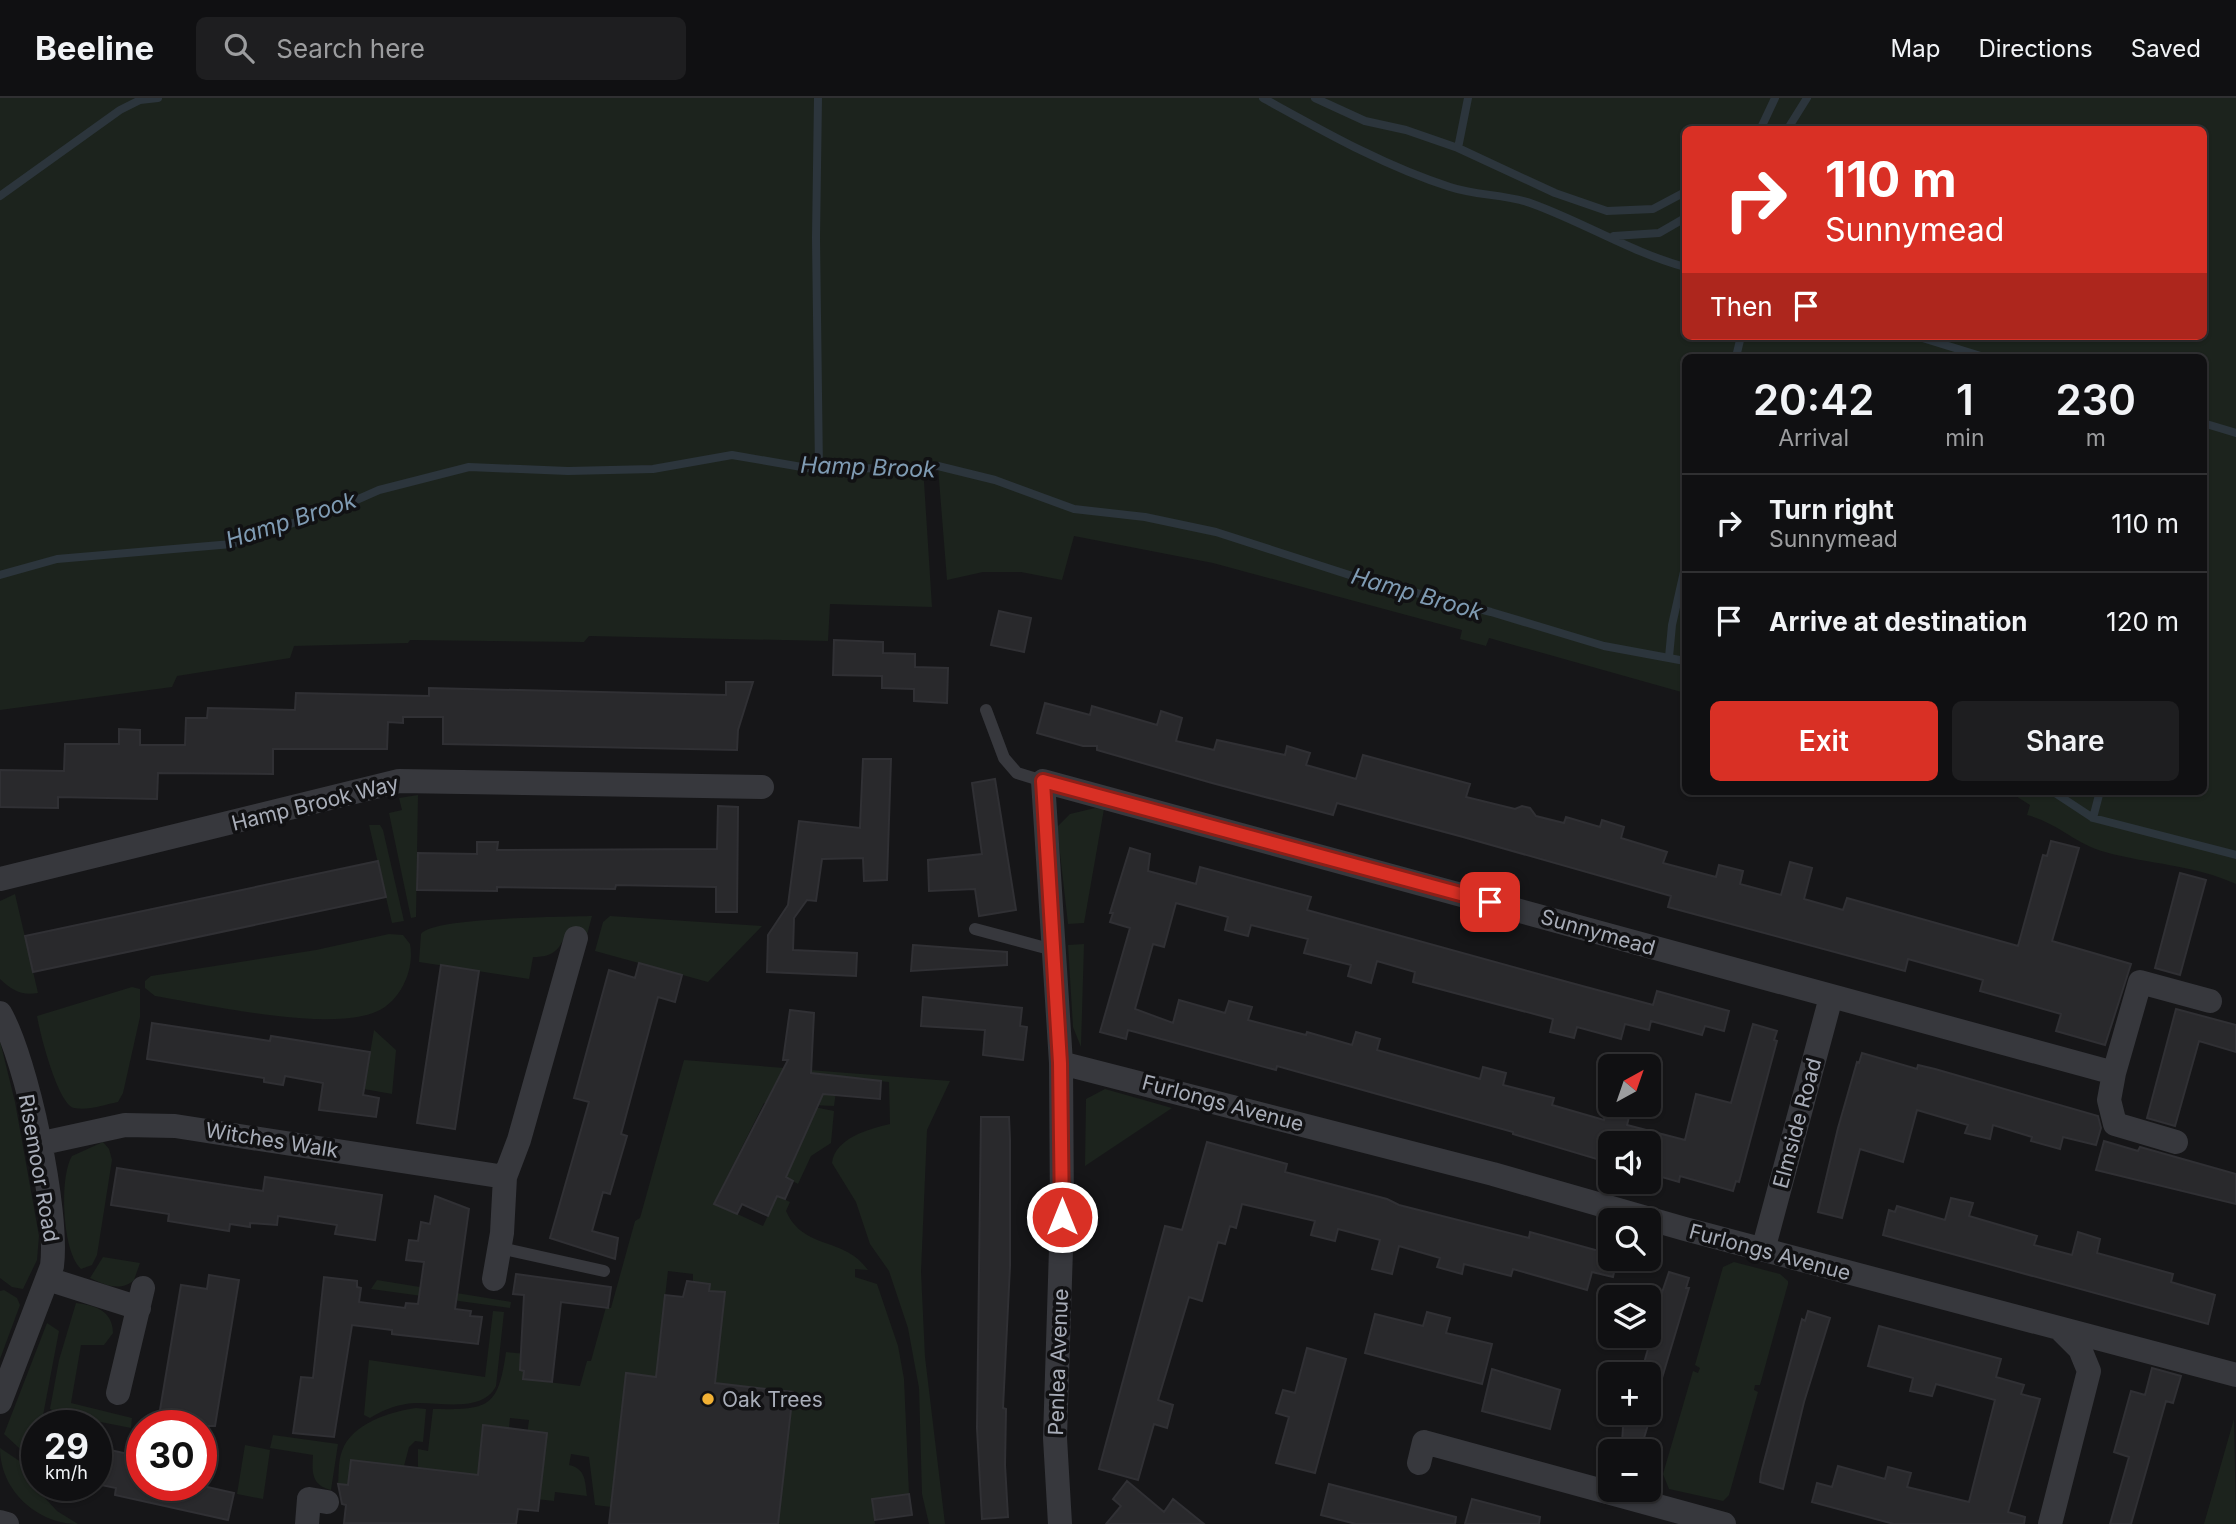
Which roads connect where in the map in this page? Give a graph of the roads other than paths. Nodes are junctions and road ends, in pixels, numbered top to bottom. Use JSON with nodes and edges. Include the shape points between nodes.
{"nodes":[{"id":1,"x":986,"y":710,"type":"dead end"},
{"id":2,"x":1043,"y":781,"type":"junction"},
{"id":3,"x":762,"y":787,"type":"dead end"},
{"id":4,"x":0,"y":879,"type":"edge"},
{"id":5,"x":975,"y":929,"type":"dead end"},
{"id":6,"x":576,"y":938,"type":"dead end"},
{"id":7,"x":1053,"y":950,"type":"junction"},
{"id":8,"x":1831,"y":997,"type":"junction"},
{"id":9,"x":2210,"y":1001,"type":"dead end"},
{"id":10,"x":0,"y":1013,"type":"edge"},
{"id":11,"x":1060,"y":1063,"type":"junction"},
{"id":12,"x":2114,"y":1073,"type":"junction"},
{"id":13,"x":2176,"y":1142,"type":"dead end"},
{"id":14,"x":38,"y":1144,"type":"junction"},
{"id":15,"x":505,"y":1177,"type":"junction"},
{"id":16,"x":500,"y":1248,"type":"junction"},
{"id":17,"x":1763,"y":1250,"type":"junction"},
{"id":18,"x":604,"y":1271,"type":"dead end"},
{"id":19,"x":48,"y":1279,"type":"junction"},
{"id":20,"x":494,"y":1279,"type":"dead end"},
{"id":21,"x":2061,"y":1330,"type":"junction"},
{"id":22,"x":2236,"y":1375,"type":"edge"},
{"id":23,"x":118,"y":1393,"type":"dead end"},
{"id":24,"x":0,"y":1402,"type":"edge"},
{"id":25,"x":1419,"y":1463,"type":"dead end"},
{"id":26,"x":327,"y":1502,"type":"dead end"},
{"id":27,"x":1686,"y":1519,"type":"edge"},
{"id":28,"x":0,"y":1522,"type":"edge"},
{"id":29,"x":7,"y":1524,"type":"edge"},
{"id":30,"x":307,"y":1524,"type":"edge"},
{"id":31,"x":1060,"y":1524,"type":"edge"},
{"id":32,"x":1724,"y":1524,"type":"edge"},
{"id":33,"x":2050,"y":1524,"type":"edge"}],
"edges":[{"from":1,"to":2,"type":"lane","via":[[1004,758],[1017,773]]},
{"from":2,"to":7,"type":"street","name":"Penlea Avenue"},
{"from":2,"to":8,"type":"street","name":"Sunnymead"},
{"from":3,"to":4,"type":"street","name":"Hamp Brook Way","via":[[399,781]]},
{"from":5,"to":7,"type":"lane"},
{"from":6,"to":15,"type":"street"},
{"from":7,"to":11,"type":"street","name":"Penlea Avenue"},
{"from":8,"to":12,"type":"street","name":"Sunnymead"},
{"from":8,"to":17,"type":"street","name":"Elmside Road"},
{"from":9,"to":12,"type":"street","via":[[2140,982]]},
{"from":10,"to":14,"type":"street","name":"Risemoor Road","via":[[18,1051]]},
{"from":11,"to":17,"type":"street","name":"Furlongs Avenue"},
{"from":11,"to":31,"type":"street","name":"Penlea Avenue","via":[[1062,1217],[1055,1438]]},
{"from":12,"to":13,"type":"street","via":[[2109,1100],[2115,1124]]},
{"from":14,"to":15,"type":"street","name":"Witches Walk","via":[[125,1125],[175,1126]]},
{"from":14,"to":19,"type":"street","name":"Risemoor Road","via":[[54,1244]]},
{"from":15,"to":16,"type":"street"},
{"from":16,"to":18,"type":"lane"},
{"from":16,"to":20,"type":"street"},
{"from":17,"to":21,"type":"street","name":"Furlongs Avenue"},
{"from":19,"to":23,"type":"street","via":[[141,1298]]},
{"from":19,"to":24,"type":"street","name":"Risemoor Road"},
{"from":21,"to":22,"type":"street","name":"Furlongs Avenue"},
{"from":21,"to":33,"type":"street","via":[[2080,1349],[2089,1371]]},
{"from":25,"to":27,"type":"street","via":[[1424,1442]]},
{"from":26,"to":30,"type":"street","via":[[309,1499]]},
{"from":27,"to":32,"type":"street"},
{"from":28,"to":29,"type":"street"}]}
